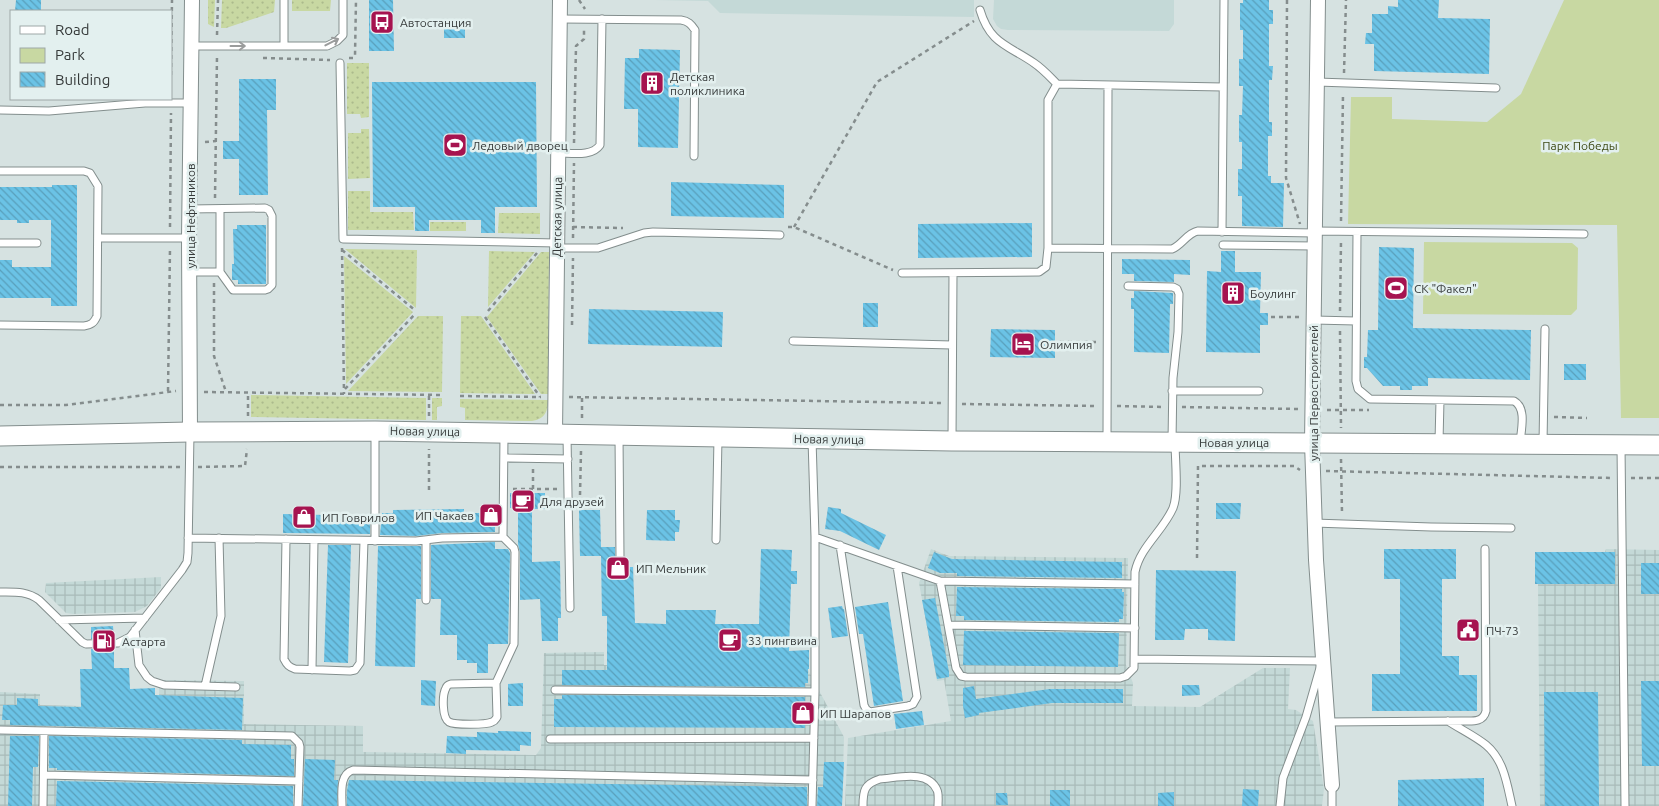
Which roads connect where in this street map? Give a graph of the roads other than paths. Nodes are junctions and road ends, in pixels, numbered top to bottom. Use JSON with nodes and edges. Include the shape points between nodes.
{"nodes":[{"id":1,"x":192,"y":0,"type":"edge"},
{"id":2,"x":284,"y":0,"type":"edge"},
{"id":3,"x":343,"y":0,"type":"edge"},
{"id":4,"x":560,"y":0,"type":"edge"},
{"id":5,"x":1224,"y":0,"type":"edge"},
{"id":6,"x":1318,"y":0,"type":"edge"},
{"id":7,"x":981,"y":14,"type":"road end"},
{"id":8,"x":560,"y":19,"type":"junction"},
{"id":9,"x":602,"y":19,"type":"junction"},
{"id":10,"x":192,"y":46,"type":"junction"},
{"id":11,"x":284,"y":46,"type":"junction"},
{"id":12,"x":340,"y":63,"type":"dead end"},
{"id":13,"x":1317,"y":82,"type":"junction"},
{"id":14,"x":1057,"y":84,"type":"junction"},
{"id":15,"x":1108,"y":85,"type":"junction"},
{"id":16,"x":1223,"y":87,"type":"junction"},
{"id":17,"x":1496,"y":88,"type":"dead end"},
{"id":18,"x":191,"y":103,"type":"junction"},
{"id":19,"x":0,"y":110,"type":"edge"},
{"id":20,"x":558,"y":153,"type":"junction"},
{"id":21,"x":694,"y":156,"type":"dead end"},
{"id":22,"x":0,"y":171,"type":"edge"},
{"id":23,"x":190,"y":209,"type":"junction"},
{"id":24,"x":220,"y":209,"type":"junction"},
{"id":25,"x":1222,"y":232,"type":"junction"},
{"id":26,"x":1358,"y":232,"type":"junction"},
{"id":27,"x":1584,"y":234,"type":"dead end"},
{"id":28,"x":780,"y":235,"type":"dead end"},
{"id":29,"x":1315,"y":237,"type":"junction"},
{"id":30,"x":98,"y":238,"type":"junction"},
{"id":31,"x":189,"y":238,"type":"junction"},
{"id":32,"x":0,"y":243,"type":"edge"},
{"id":33,"x":37,"y":243,"type":"dead end"},
{"id":34,"x":553,"y":244,"type":"junction"},
{"id":35,"x":1223,"y":244,"type":"dead end"},
{"id":36,"x":1048,"y":248,"type":"junction"},
{"id":37,"x":1108,"y":249,"type":"junction"},
{"id":38,"x":189,"y":272,"type":"junction"},
{"id":39,"x":220,"y":272,"type":"junction"},
{"id":40,"x":902,"y":273,"type":"dead end"},
{"id":41,"x":953,"y":273,"type":"junction"},
{"id":42,"x":1128,"y":286,"type":"dead end"},
{"id":43,"x":1314,"y":320,"type":"junction"},
{"id":44,"x":1356,"y":321,"type":"junction"},
{"id":45,"x":0,"y":325,"type":"edge"},
{"id":46,"x":1545,"y":329,"type":"dead end"},
{"id":47,"x":793,"y":341,"type":"dead end"},
{"id":48,"x":952,"y":345,"type":"junction"},
{"id":49,"x":1260,"y":390,"type":"dead end"},
{"id":50,"x":1172,"y":391,"type":"junction"},
{"id":51,"x":1440,"y":400,"type":"junction"},
{"id":52,"x":375,"y":431,"type":"junction"},
{"id":53,"x":190,"y":432,"type":"junction"},
{"id":54,"x":504,"y":432,"type":"junction"},
{"id":55,"x":561,"y":433,"type":"junction"},
{"id":56,"x":619,"y":434,"type":"junction"},
{"id":57,"x":0,"y":436,"type":"edge"},
{"id":58,"x":718,"y":436,"type":"junction"},
{"id":59,"x":812,"y":438,"type":"junction"},
{"id":60,"x":952,"y":441,"type":"junction"},
{"id":61,"x":1106,"y":442,"type":"junction"},
{"id":62,"x":1173,"y":442,"type":"junction"},
{"id":63,"x":1312,"y":443,"type":"junction"},
{"id":64,"x":1439,"y":443,"type":"junction"},
{"id":65,"x":1520,"y":444,"type":"junction"},
{"id":66,"x":1543,"y":444,"type":"junction"},
{"id":67,"x":1621,"y":444,"type":"junction"},
{"id":68,"x":1659,"y":445,"type":"edge"},
{"id":69,"x":504,"y":458,"type":"junction"},
{"id":70,"x":568,"y":459,"type":"junction"},
{"id":71,"x":1314,"y":523,"type":"junction"},
{"id":72,"x":1511,"y":528,"type":"dead end"},
{"id":73,"x":815,"y":537,"type":"junction"},
{"id":74,"x":188,"y":538,"type":"junction"},
{"id":75,"x":219,"y":538,"type":"junction"},
{"id":76,"x":503,"y":538,"type":"junction"},
{"id":77,"x":286,"y":539,"type":"junction"},
{"id":78,"x":314,"y":540,"type":"junction"},
{"id":79,"x":426,"y":540,"type":"junction"},
{"id":80,"x":716,"y":540,"type":"dead end"},
{"id":81,"x":364,"y":541,"type":"junction"},
{"id":82,"x":375,"y":541,"type":"junction"},
{"id":83,"x":840,"y":545,"type":"junction"},
{"id":84,"x":1486,"y":549,"type":"dead end"},
{"id":85,"x":620,"y":557,"type":"dead end"},
{"id":86,"x":897,"y":566,"type":"junction"},
{"id":87,"x":940,"y":581,"type":"junction"},
{"id":88,"x":1135,"y":584,"type":"junction"},
{"id":89,"x":0,"y":592,"type":"edge"},
{"id":90,"x":426,"y":600,"type":"dead end"},
{"id":91,"x":570,"y":608,"type":"dead end"},
{"id":92,"x":145,"y":618,"type":"junction"},
{"id":93,"x":60,"y":620,"type":"junction"},
{"id":94,"x":948,"y":625,"type":"junction"},
{"id":95,"x":1135,"y":628,"type":"junction"},
{"id":96,"x":135,"y":630,"type":"junction"},
{"id":97,"x":1135,"y":659,"type":"junction"},
{"id":98,"x":1322,"y":661,"type":"junction"},
{"id":99,"x":312,"y":670,"type":"junction"},
{"id":100,"x":496,"y":683,"type":"junction"},
{"id":101,"x":205,"y":686,"type":"junction"},
{"id":102,"x":236,"y":687,"type":"dead end"},
{"id":103,"x":555,"y":690,"type":"dead end"},
{"id":104,"x":816,"y":692,"type":"junction"},
{"id":105,"x":1448,"y":721,"type":"junction"},
{"id":106,"x":1327,"y":722,"type":"junction"},
{"id":107,"x":0,"y":730,"type":"edge"},
{"id":108,"x":44,"y":731,"type":"junction"},
{"id":109,"x":814,"y":738,"type":"junction"},
{"id":110,"x":550,"y":739,"type":"dead end"},
{"id":111,"x":44,"y":775,"type":"junction"},
{"id":112,"x":813,"y":780,"type":"junction"},
{"id":113,"x":299,"y":781,"type":"junction"},
{"id":114,"x":1332,"y":785,"type":"joint"},
{"id":115,"x":43,"y":806,"type":"edge"},
{"id":116,"x":298,"y":806,"type":"edge"},
{"id":117,"x":342,"y":806,"type":"edge"},
{"id":118,"x":812,"y":806,"type":"edge"},
{"id":119,"x":863,"y":806,"type":"edge"},
{"id":120,"x":938,"y":806,"type":"edge"},
{"id":121,"x":1280,"y":806,"type":"edge"},
{"id":122,"x":1332,"y":806,"type":"edge"},
{"id":123,"x":1512,"y":806,"type":"edge"},
{"id":124,"x":1624,"y":806,"type":"edge"}],
"edges":[{"from":1,"to":10,"type":"street","name":"улица Нефтяников"},
{"from":2,"to":11,"type":"lane"},
{"from":11,"to":3,"type":"lane","one_way":true,"via":[[327,46],[337,41],[343,35]]},
{"from":4,"to":8,"type":"street","name":"Детская улица"},
{"from":5,"to":16,"type":"lane"},
{"from":6,"to":13,"type":"street","name":"улица Первостроителей"},
{"from":7,"to":14,"type":"lane","via":[[987,29],[999,42],[1035,64]]},
{"from":8,"to":9,"type":"lane"},
{"from":8,"to":20,"type":"street","name":"Детская улица"},
{"from":9,"to":20,"type":"lane","via":[[600,145],[592,152]]},
{"from":9,"to":21,"type":"lane","via":[[681,20],[692,25],[695,30]]},
{"from":10,"to":11,"type":"lane","one_way":true},
{"from":10,"to":18,"type":"street","name":"улица Нефтяников"},
{"from":12,"to":34,"type":"lane","via":[[343,239]]},
{"from":13,"to":17,"type":"lane"},
{"from":13,"to":29,"type":"street","name":"улица Первостроителей"},
{"from":14,"to":15,"type":"lane"},
{"from":14,"to":36,"type":"lane","via":[[1048,100]]},
{"from":15,"to":16,"type":"lane"},
{"from":15,"to":37,"type":"lane"},
{"from":16,"to":25,"type":"lane"},
{"from":18,"to":19,"type":"lane","via":[[145,103],[49,111]]},
{"from":18,"to":23,"type":"street","name":"улица Нефтяников"},
{"from":20,"to":34,"type":"street","name":"Детская улица"},
{"from":22,"to":30,"type":"lane","via":[[84,171],[90,174],[98,186]]},
{"from":23,"to":24,"type":"lane"},
{"from":23,"to":31,"type":"street","name":"улица Нефтяников"},
{"from":24,"to":39,"type":"lane"},
{"from":24,"to":39,"type":"lane","via":[[265,208],[271,213],[272,285],[265,290],[236,290]]},
{"from":25,"to":29,"type":"lane","via":[[1300,233]]},
{"from":25,"to":37,"type":"lane","via":[[1191,233],[1172,249]]},
{"from":26,"to":27,"type":"lane"},
{"from":26,"to":29,"type":"lane"},
{"from":26,"to":44,"type":"lane"},
{"from":28,"to":34,"type":"lane","via":[[653,232],[598,248]]},
{"from":29,"to":35,"type":"lane"},
{"from":29,"to":43,"type":"street","name":"улица Первостроителей"},
{"from":30,"to":31,"type":"lane"},
{"from":30,"to":45,"type":"lane","via":[[97,316],[94,322],[89,326]]},
{"from":31,"to":38,"type":"street","name":"улица Нефтяников"},
{"from":32,"to":33,"type":"lane"},
{"from":34,"to":55,"type":"street","name":"Детская улица","via":[[556,397]]},
{"from":36,"to":37,"type":"lane"},
{"from":36,"to":41,"type":"lane","via":[[1046,267],[1039,272]]},
{"from":37,"to":61,"type":"lane"},
{"from":38,"to":39,"type":"lane"},
{"from":38,"to":53,"type":"street","name":"улица Нефтяников"},
{"from":40,"to":41,"type":"lane"},
{"from":41,"to":48,"type":"lane"},
{"from":42,"to":50,"type":"lane","via":[[1173,286],[1179,294]]},
{"from":43,"to":44,"type":"lane"},
{"from":43,"to":63,"type":"street","name":"улица Первостроителей"},
{"from":44,"to":51,"type":"lane","via":[[1356,381],[1363,394],[1370,399]]},
{"from":46,"to":66,"type":"lane"},
{"from":47,"to":48,"type":"lane"},
{"from":48,"to":60,"type":"lane"},
{"from":49,"to":50,"type":"lane"},
{"from":50,"to":62,"type":"lane"},
{"from":51,"to":64,"type":"lane"},
{"from":51,"to":65,"type":"lane","via":[[1518,403],[1522,410]]},
{"from":52,"to":53,"type":"street","name":"Новая улица"},
{"from":52,"to":54,"type":"street","name":"Новая улица"},
{"from":52,"to":82,"type":"lane"},
{"from":53,"to":57,"type":"street","name":"Новая улица"},
{"from":53,"to":74,"type":"lane"},
{"from":54,"to":55,"type":"street","name":"Новая улица"},
{"from":54,"to":69,"type":"lane"},
{"from":55,"to":56,"type":"street","name":"Новая улица"},
{"from":55,"to":70,"type":"lane"},
{"from":56,"to":58,"type":"street","name":"Новая улица"},
{"from":56,"to":85,"type":"lane"},
{"from":58,"to":59,"type":"street","name":"Новая улица"},
{"from":58,"to":80,"type":"lane"},
{"from":59,"to":60,"type":"street","name":"Новая улица"},
{"from":59,"to":73,"type":"lane"},
{"from":60,"to":61,"type":"street","name":"Новая улица"},
{"from":61,"to":62,"type":"street","name":"Новая улица"},
{"from":62,"to":63,"type":"street","name":"Новая улица"},
{"from":62,"to":88,"type":"lane","via":[[1175,495],[1172,509],[1140,558]]},
{"from":63,"to":64,"type":"street","name":"Новая улица"},
{"from":63,"to":71,"type":"street","name":"улица Первостроителей"},
{"from":64,"to":65,"type":"street","name":"Новая улица"},
{"from":65,"to":66,"type":"street","name":"Новая улица"},
{"from":66,"to":67,"type":"street","name":"Новая улица"},
{"from":67,"to":68,"type":"street","name":"Новая улица"},
{"from":67,"to":124,"type":"lane"},
{"from":69,"to":70,"type":"lane"},
{"from":69,"to":76,"type":"lane"},
{"from":70,"to":91,"type":"lane"},
{"from":71,"to":72,"type":"lane"},
{"from":71,"to":98,"type":"street","name":"улица Первостроителей"},
{"from":73,"to":83,"type":"lane"},
{"from":73,"to":104,"type":"lane"},
{"from":74,"to":75,"type":"lane"},
{"from":74,"to":92,"type":"lane","via":[[182,570]]},
{"from":75,"to":77,"type":"lane"},
{"from":75,"to":101,"type":"lane","via":[[221,616]]},
{"from":76,"to":79,"type":"lane"},
{"from":76,"to":100,"type":"lane","via":[[515,552],[514,644]]},
{"from":77,"to":78,"type":"lane"},
{"from":77,"to":99,"type":"lane","via":[[284,659],[289,667]]},
{"from":78,"to":81,"type":"lane"},
{"from":78,"to":99,"type":"lane"},
{"from":79,"to":82,"type":"lane"},
{"from":79,"to":90,"type":"lane"},
{"from":81,"to":82,"type":"lane"},
{"from":81,"to":99,"type":"lane","via":[[360,663],[355,670]]},
{"from":83,"to":86,"type":"lane"},
{"from":83,"to":86,"type":"lane","via":[[864,705],[870,712],[908,706],[917,697]]},
{"from":84,"to":105,"type":"lane","via":[[1486,711],[1479,720]]},
{"from":86,"to":87,"type":"lane"},
{"from":87,"to":88,"type":"lane"},
{"from":87,"to":94,"type":"lane"},
{"from":88,"to":95,"type":"lane"},
{"from":89,"to":93,"type":"lane","via":[[31,595]]},
{"from":92,"to":93,"type":"lane"},
{"from":92,"to":96,"type":"lane"},
{"from":93,"to":96,"type":"lane","via":[[86,644],[123,642]]},
{"from":94,"to":95,"type":"lane"},
{"from":94,"to":97,"type":"lane","via":[[956,668],[961,676],[966,677],[1120,678],[1131,673]]},
{"from":95,"to":97,"type":"lane"},
{"from":96,"to":101,"type":"lane","via":[[137,658],[147,677],[164,685]]},
{"from":97,"to":98,"type":"lane"},
{"from":98,"to":106,"type":"street","name":"улица Первостроителей"},
{"from":98,"to":121,"type":"lane","via":[[1284,778]]},
{"from":100,"to":100,"type":"lane","via":[[448,685],[444,692],[445,718],[452,723],[487,724],[494,720],[497,717]]},
{"from":101,"to":102,"type":"lane"},
{"from":103,"to":104,"type":"lane"},
{"from":104,"to":109,"type":"lane"},
{"from":105,"to":106,"type":"lane"},
{"from":105,"to":123,"type":"lane","via":[[1485,744],[1499,761]]},
{"from":106,"to":114,"type":"street","name":"улица Первостроителей"},
{"from":107,"to":108,"type":"lane"},
{"from":108,"to":111,"type":"lane"},
{"from":108,"to":113,"type":"lane","via":[[292,736],[299,743]]},
{"from":109,"to":110,"type":"lane"},
{"from":109,"to":112,"type":"lane"},
{"from":111,"to":113,"type":"lane"},
{"from":111,"to":115,"type":"lane"},
{"from":112,"to":117,"type":"lane","via":[[353,770],[345,775]]},
{"from":112,"to":118,"type":"lane"},
{"from":113,"to":116,"type":"lane"},
{"from":114,"to":122,"type":"lane"},
{"from":119,"to":120,"type":"lane","via":[[863,792],[874,780],[921,777],[937,791]]}]}
